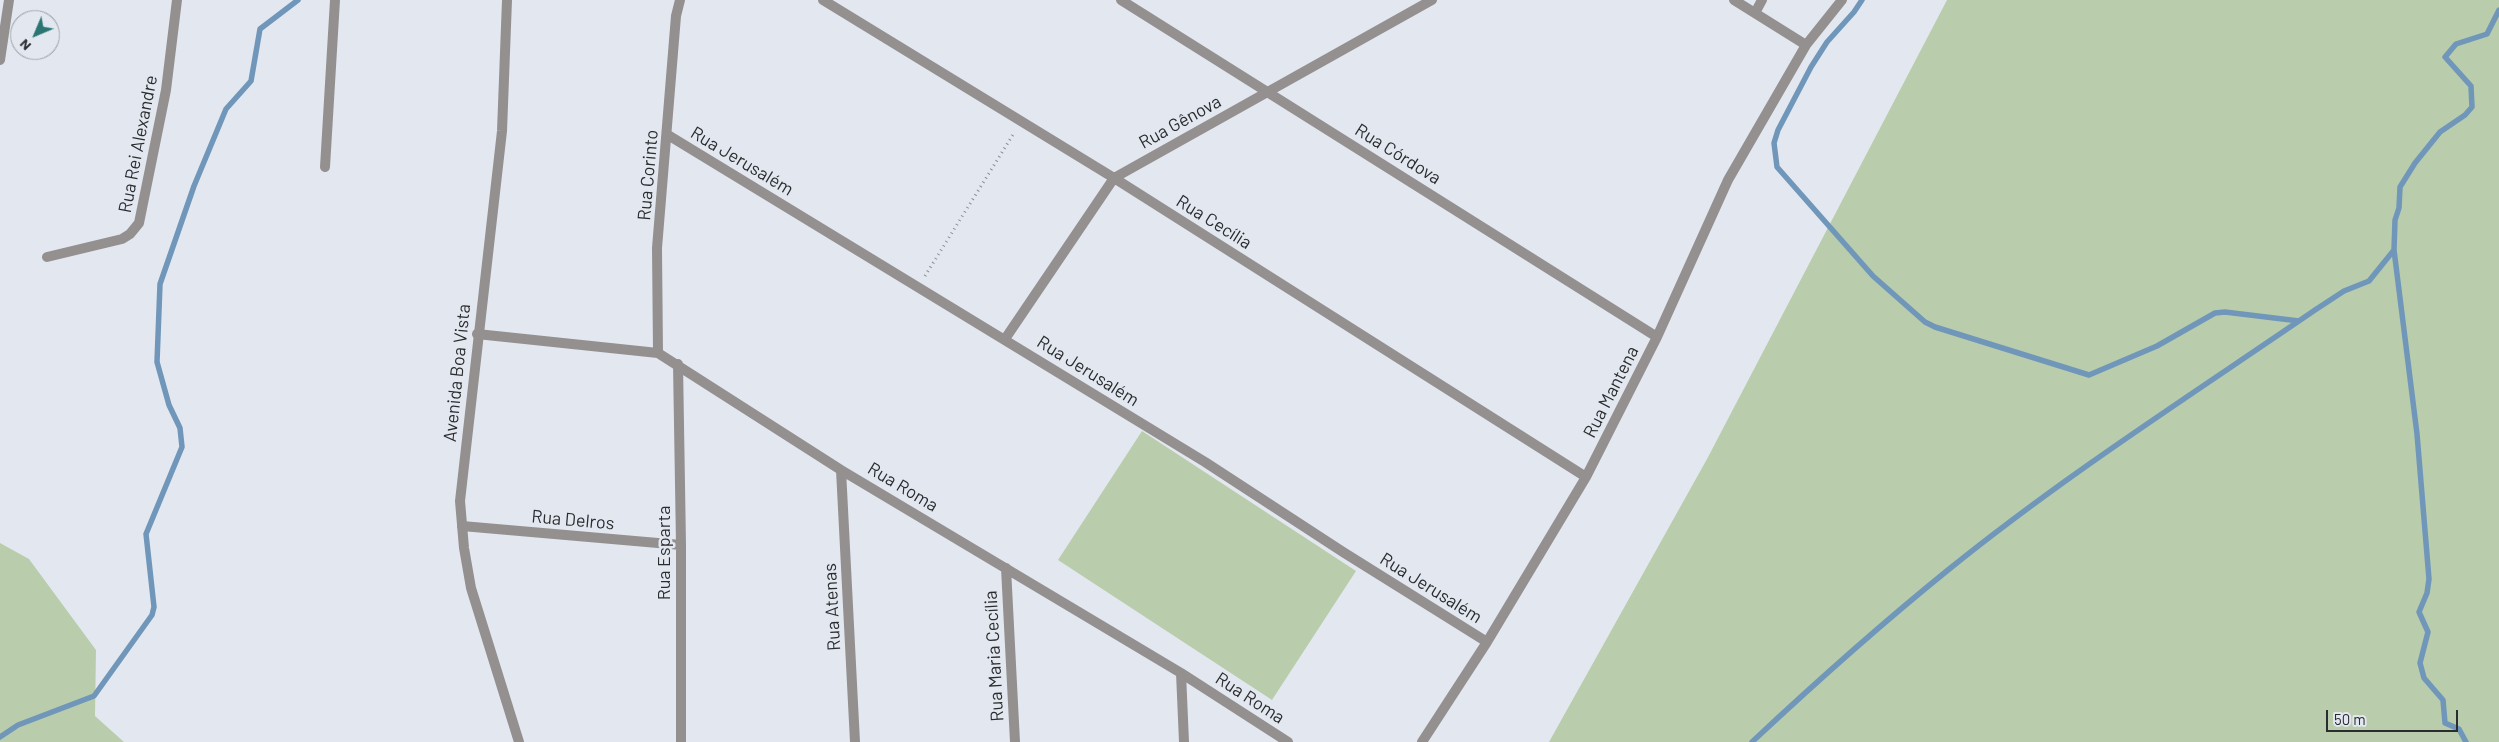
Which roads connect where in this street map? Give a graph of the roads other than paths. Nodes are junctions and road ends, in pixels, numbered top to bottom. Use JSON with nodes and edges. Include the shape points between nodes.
{"nodes":[{"id":1,"x":9,"y":0,"type":"edge"},
{"id":2,"x":178,"y":0,"type":"edge"},
{"id":3,"x":334,"y":0,"type":"edge"},
{"id":4,"x":507,"y":0,"type":"edge"},
{"id":5,"x":680,"y":0,"type":"edge"},
{"id":6,"x":823,"y":0,"type":"edge"},
{"id":7,"x":1121,"y":0,"type":"edge"},
{"id":8,"x":1734,"y":0,"type":"edge"},
{"id":9,"x":1762,"y":0,"type":"edge"},
{"id":10,"x":1842,"y":0,"type":"edge"},
{"id":11,"x":1428,"y":1,"type":"edge"},
{"id":12,"x":1755,"y":13,"type":"junction"},
{"id":13,"x":1806,"y":46,"type":"junction"},
{"id":14,"x":0,"y":60,"type":"edge"},
{"id":15,"x":1268,"y":92,"type":"junction"},
{"id":16,"x":668,"y":136,"type":"junction"},
{"id":17,"x":325,"y":167,"type":"dead end"},
{"id":18,"x":1114,"y":178,"type":"junction"},
{"id":19,"x":47,"y":257,"type":"dead end"},
{"id":20,"x":477,"y":334,"type":"junction"},
{"id":21,"x":1657,"y":337,"type":"junction"},
{"id":22,"x":1005,"y":339,"type":"junction"},
{"id":23,"x":658,"y":353,"type":"junction"},
{"id":24,"x":678,"y":364,"type":"junction"},
{"id":25,"x":841,"y":470,"type":"junction"},
{"id":26,"x":1586,"y":477,"type":"junction"},
{"id":27,"x":462,"y":526,"type":"junction"},
{"id":28,"x":681,"y":545,"type":"junction"},
{"id":29,"x":1006,"y":568,"type":"junction"},
{"id":30,"x":1487,"y":642,"type":"junction"},
{"id":31,"x":1181,"y":673,"type":"junction"},
{"id":32,"x":519,"y":742,"type":"edge"},
{"id":33,"x":681,"y":742,"type":"edge"},
{"id":34,"x":855,"y":742,"type":"edge"},
{"id":35,"x":1015,"y":742,"type":"edge"},
{"id":36,"x":1184,"y":742,"type":"edge"},
{"id":37,"x":1288,"y":742,"type":"edge"},
{"id":38,"x":1422,"y":742,"type":"edge"}],
"edges":[{"from":1,"to":14,"type":"street"},
{"from":2,"to":19,"type":"street","name":"Rua Rei Alexandre","via":[[166,90],[139,223],[122,239]]},
{"from":3,"to":17,"type":"street"},
{"from":4,"to":20,"type":"street","name":"Avenida Boa Vista","via":[[502,131]]},
{"from":5,"to":16,"type":"street","name":"Rua Corinto","via":[[676,16]]},
{"from":6,"to":18,"type":"street","name":"Rua Cecília"},
{"from":7,"to":15,"type":"street","name":"Rua Córdova"},
{"from":8,"to":12,"type":"street"},
{"from":9,"to":12,"type":"street"},
{"from":10,"to":13,"type":"street","name":"Rua Mantena"},
{"from":11,"to":15,"type":"street","name":"Rua Gênova"},
{"from":12,"to":13,"type":"street"},
{"from":13,"to":21,"type":"street","name":"Rua Mantena","via":[[1728,180]]},
{"from":15,"to":18,"type":"street","name":"Rua Gênova"},
{"from":15,"to":21,"type":"street","name":"Rua Córdova"},
{"from":16,"to":22,"type":"street","name":"Rua Jerusalém"},
{"from":16,"to":23,"type":"street","name":"Rua Corinto","via":[[657,248]]},
{"from":18,"to":22,"type":"street","name":"Rua Gênova"},
{"from":18,"to":26,"type":"street","name":"Rua Cecília"},
{"from":20,"to":23,"type":"street","name":"Rua Roma"},
{"from":20,"to":27,"type":"street","name":"Avenida Boa Vista","via":[[460,501]]},
{"from":21,"to":26,"type":"street","name":"Rua Mantena"},
{"from":22,"to":30,"type":"street","name":"Rua Jerusalém"},
{"from":23,"to":24,"type":"street","name":"Rua Roma"},
{"from":24,"to":25,"type":"street","name":"Rua Roma"},
{"from":24,"to":28,"type":"street","name":"Rua Esparta"},
{"from":25,"to":29,"type":"street","name":"Rua Roma"},
{"from":25,"to":34,"type":"street","name":"Rua Atenas"},
{"from":26,"to":30,"type":"street","name":"Rua Mantena"},
{"from":27,"to":28,"type":"street","name":"Rua Delros"},
{"from":27,"to":32,"type":"street","name":"Avenida Boa Vista","via":[[471,588]]},
{"from":28,"to":33,"type":"street","name":"Rua Esparta"},
{"from":29,"to":31,"type":"street","name":"Rua Roma"},
{"from":29,"to":35,"type":"street","name":"Rua Maria Cecília"},
{"from":30,"to":38,"type":"street","name":"Rua Mantena"},
{"from":31,"to":36,"type":"street"},
{"from":31,"to":37,"type":"street","name":"Rua Roma"}]}
